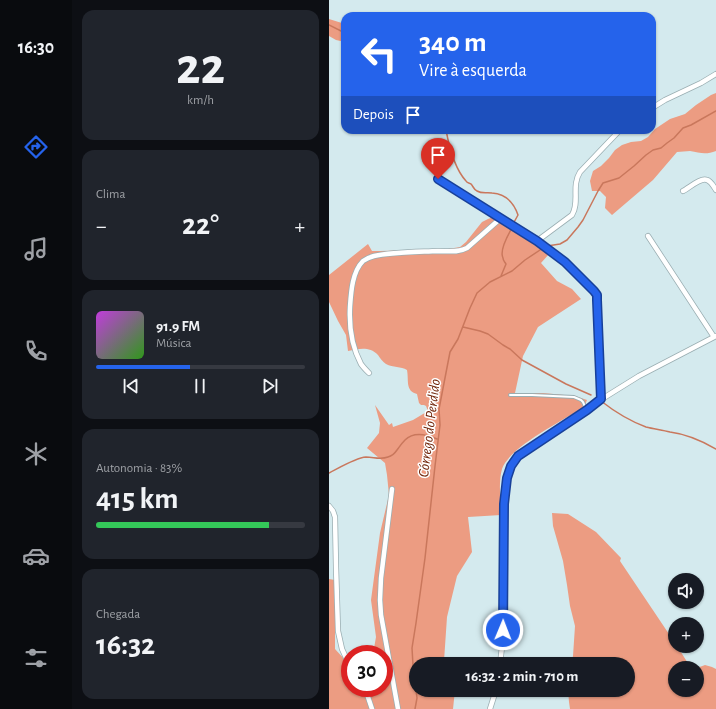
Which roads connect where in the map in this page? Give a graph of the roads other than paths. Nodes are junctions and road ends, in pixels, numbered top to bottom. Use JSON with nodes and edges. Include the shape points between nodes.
{"nodes":[{"id":1,"x":716,"y":74,"type":"edge"},
{"id":2,"x":656,"y":106,"type":"edge"},
{"id":3,"x":616,"y":134,"type":"edge"},
{"id":4,"x":438,"y":179,"type":"dead end"},
{"id":5,"x":716,"y":190,"type":"edge"},
{"id":6,"x":683,"y":192,"type":"dead end"},
{"id":7,"x":501,"y":218,"type":"junction"},
{"id":8,"x":648,"y":236,"type":"dead end"},
{"id":9,"x":537,"y":241,"type":"junction"},
{"id":10,"x":715,"y":337,"type":"edge"},
{"id":11,"x":369,"y":373,"type":"dead end"},
{"id":12,"x":510,"y":395,"type":"dead end"},
{"id":13,"x":601,"y":399,"type":"junction"},
{"id":14,"x":587,"y":410,"type":"junction"},
{"id":15,"x":392,"y":489,"type":"dead end"},
{"id":16,"x":329,"y":506,"type":"edge"},
{"id":17,"x":341,"y":645,"type":"edge"},
{"id":18,"x":501,"y":657,"type":"edge"},
{"id":19,"x":368,"y":697,"type":"edge"},
{"id":20,"x":494,"y":697,"type":"edge"},
{"id":21,"x":371,"y":709,"type":"edge"},
{"id":22,"x":398,"y":709,"type":"edge"},
{"id":23,"x":490,"y":709,"type":"edge"}],
"edges":[{"from":1,"to":2,"type":"street"},
{"from":3,"to":9,"type":"street","via":[[577,176],[574,211]]},
{"from":4,"to":7,"type":"street"},
{"from":5,"to":6,"type":"street","via":[[710,181],[705,179]]},
{"from":7,"to":9,"type":"street"},
{"from":7,"to":11,"type":"street","via":[[467,248],[458,252],[373,256],[363,262],[351,290],[350,312],[356,352]]},
{"from":8,"to":10,"type":"street"},
{"from":9,"to":13,"type":"street","via":[[565,262],[597,295]]},
{"from":10,"to":13,"type":"street","via":[[639,376]]},
{"from":12,"to":14,"type":"lane","via":[[574,397],[583,402]]},
{"from":13,"to":14,"type":"street"},
{"from":14,"to":18,"type":"street","via":[[518,456],[511,466],[504,504]]},
{"from":15,"to":22,"type":"street","via":[[380,600]]},
{"from":16,"to":17,"type":"street","via":[[335,517],[338,631]]},
{"from":19,"to":21,"type":"street"},
{"from":20,"to":23,"type":"street"}]}
